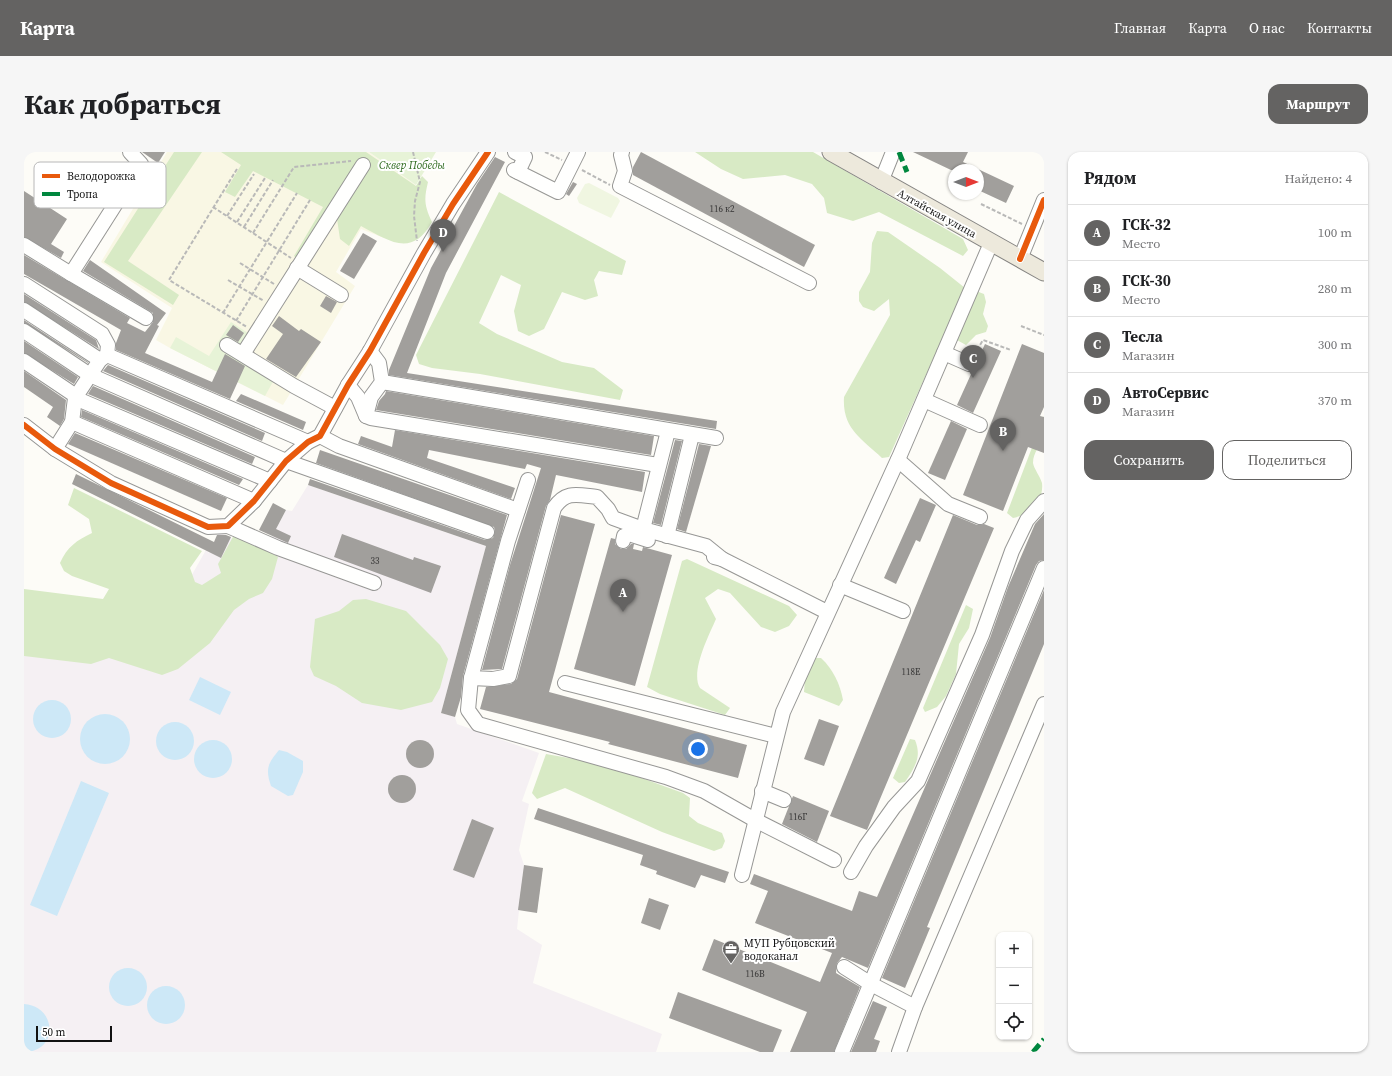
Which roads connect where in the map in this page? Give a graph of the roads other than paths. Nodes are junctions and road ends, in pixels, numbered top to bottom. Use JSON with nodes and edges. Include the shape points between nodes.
{"nodes":[{"id":1,"x":130,"y":152,"type":"edge"},
{"id":2,"x":149,"y":152,"type":"edge"},
{"id":3,"x":488,"y":152,"type":"edge"},
{"id":4,"x":514,"y":152,"type":"edge"},
{"id":5,"x":578,"y":152,"type":"edge"},
{"id":6,"x":831,"y":152,"type":"edge"},
{"id":7,"x":893,"y":152,"type":"edge"},
{"id":8,"x":619,"y":153,"type":"edge"},
{"id":9,"x":139,"y":162,"type":"edge"},
{"id":10,"x":142,"y":162,"type":"edge"},
{"id":11,"x":361,"y":162,"type":"road end"},
{"id":12,"x":882,"y":182,"type":"junction"},
{"id":13,"x":1044,"y":200,"type":"edge"},
{"id":14,"x":113,"y":208,"type":"edge"},
{"id":15,"x":991,"y":243,"type":"junction"},
{"id":16,"x":24,"y":245,"type":"edge"},
{"id":17,"x":1020,"y":259,"type":"junction"},
{"id":18,"x":299,"y":266,"type":"junction"},
{"id":19,"x":1044,"y":272,"type":"edge"},
{"id":20,"x":71,"y":274,"type":"junction"},
{"id":21,"x":809,"y":283,"type":"dead end"},
{"id":22,"x":24,"y":284,"type":"edge"},
{"id":23,"x":341,"y":295,"type":"dead end"},
{"id":24,"x":24,"y":310,"type":"edge"},
{"id":25,"x":146,"y":318,"type":"dead end"},
{"id":26,"x":24,"y":331,"type":"edge"},
{"id":27,"x":227,"y":345,"type":"dead end"},
{"id":28,"x":370,"y":351,"type":"junction"},
{"id":29,"x":944,"y":353,"type":"junction"},
{"id":30,"x":243,"y":354,"type":"junction"},
{"id":31,"x":103,"y":358,"type":"junction"},
{"id":32,"x":24,"y":361,"type":"edge"},
{"id":33,"x":969,"y":364,"type":"dead end"},
{"id":34,"x":90,"y":375,"type":"junction"},
{"id":35,"x":382,"y":382,"type":"junction"},
{"id":36,"x":348,"y":385,"type":"junction"},
{"id":37,"x":76,"y":397,"type":"junction"},
{"id":38,"x":924,"y":400,"type":"junction"},
{"id":39,"x":335,"y":408,"type":"junction"},
{"id":40,"x":366,"y":416,"type":"junction"},
{"id":41,"x":72,"y":422,"type":"junction"},
{"id":42,"x":24,"y":424,"type":"edge"},
{"id":43,"x":980,"y":425,"type":"dead end"},
{"id":44,"x":668,"y":431,"type":"junction"},
{"id":45,"x":692,"y":435,"type":"junction"},
{"id":46,"x":320,"y":436,"type":"junction"},
{"id":47,"x":716,"y":438,"type":"dead end"},
{"id":48,"x":308,"y":442,"type":"junction"},
{"id":49,"x":55,"y":449,"type":"junction"},
{"id":50,"x":898,"y":460,"type":"junction"},
{"id":51,"x":286,"y":461,"type":"junction"},
{"id":52,"x":658,"y":465,"type":"junction"},
{"id":53,"x":528,"y":480,"type":"dead end"},
{"id":54,"x":270,"y":481,"type":"junction"},
{"id":55,"x":254,"y":501,"type":"junction"},
{"id":56,"x":1044,"y":501,"type":"edge"},
{"id":57,"x":518,"y":510,"type":"junction"},
{"id":58,"x":980,"y":517,"type":"dead end"},
{"id":59,"x":228,"y":526,"type":"junction"},
{"id":60,"x":643,"y":529,"type":"junction"},
{"id":61,"x":487,"y":532,"type":"dead end"},
{"id":62,"x":667,"y":536,"type":"junction"},
{"id":63,"x":622,"y":541,"type":"dead end"},
{"id":64,"x":722,"y":559,"type":"junction"},
{"id":65,"x":1044,"y":568,"type":"edge"},
{"id":66,"x":374,"y":583,"type":"dead end"},
{"id":67,"x":840,"y":585,"type":"junction"},
{"id":68,"x":903,"y":611,"type":"dead end"},
{"id":69,"x":827,"y":612,"type":"junction"},
{"id":70,"x":471,"y":678,"type":"junction"},
{"id":71,"x":565,"y":683,"type":"dead end"},
{"id":72,"x":1044,"y":704,"type":"edge"},
{"id":73,"x":776,"y":736,"type":"junction"},
{"id":74,"x":762,"y":791,"type":"junction"},
{"id":75,"x":784,"y":800,"type":"dead end"},
{"id":76,"x":755,"y":820,"type":"junction"},
{"id":77,"x":834,"y":860,"type":"dead end"},
{"id":78,"x":851,"y":872,"type":"dead end"},
{"id":79,"x":742,"y":875,"type":"dead end"},
{"id":80,"x":844,"y":967,"type":"dead end"},
{"id":81,"x":871,"y":984,"type":"junction"},
{"id":82,"x":915,"y":1007,"type":"junction"},
{"id":83,"x":842,"y":1052,"type":"edge"},
{"id":84,"x":899,"y":1052,"type":"edge"}],
"edges":[{"from":1,"to":9,"type":"street"},
{"from":2,"to":10,"type":"street"},
{"from":3,"to":28,"type":"street","via":[[453,204]]},
{"from":4,"to":5,"type":"street","via":[[525,157],[516,170],[558,192]]},
{"from":6,"to":12,"type":"main road","name":"Алтайская улица"},
{"from":7,"to":12,"type":"street"},
{"from":8,"to":21,"type":"street","via":[[625,171],[620,186]]},
{"from":11,"to":18,"type":"street"},
{"from":12,"to":15,"type":"main road","name":"Алтайская улица"},
{"from":13,"to":17,"type":"street"},
{"from":14,"to":20,"type":"street"},
{"from":15,"to":17,"type":"main road","name":"Алтайская улица"},
{"from":15,"to":29,"type":"street"},
{"from":16,"to":20,"type":"street"},
{"from":17,"to":19,"type":"main road","name":"Алтайская улица"},
{"from":18,"to":23,"type":"street"},
{"from":18,"to":30,"type":"street"},
{"from":20,"to":25,"type":"street"},
{"from":22,"to":31,"type":"street","via":[[102,334],[108,345]]},
{"from":24,"to":31,"type":"street"},
{"from":26,"to":34,"type":"street"},
{"from":27,"to":30,"type":"street"},
{"from":28,"to":35,"type":"street","via":[[379,363]]},
{"from":28,"to":36,"type":"street"},
{"from":29,"to":33,"type":"street"},
{"from":29,"to":38,"type":"street"},
{"from":30,"to":39,"type":"street"},
{"from":31,"to":34,"type":"street"},
{"from":31,"to":48,"type":"street"},
{"from":32,"to":37,"type":"street"},
{"from":34,"to":37,"type":"street"},
{"from":34,"to":51,"type":"street"},
{"from":35,"to":40,"type":"street","via":[[371,397]]},
{"from":35,"to":44,"type":"street"},
{"from":36,"to":39,"type":"street"},
{"from":36,"to":40,"type":"street","via":[[358,397]]},
{"from":37,"to":41,"type":"street"},
{"from":37,"to":54,"type":"street"},
{"from":38,"to":43,"type":"street"},
{"from":38,"to":50,"type":"street"},
{"from":39,"to":46,"type":"street"},
{"from":40,"to":52,"type":"street"},
{"from":41,"to":49,"type":"street"},
{"from":41,"to":55,"type":"street"},
{"from":42,"to":49,"type":"street"},
{"from":44,"to":45,"type":"street"},
{"from":44,"to":52,"type":"street"},
{"from":45,"to":47,"type":"street"},
{"from":45,"to":62,"type":"street"},
{"from":46,"to":48,"type":"street"},
{"from":46,"to":57,"type":"street","via":[[339,446]]},
{"from":48,"to":51,"type":"street"},
{"from":49,"to":59,"type":"street","via":[[111,483],[208,527]]},
{"from":50,"to":58,"type":"street","via":[[948,504]]},
{"from":50,"to":67,"type":"street"},
{"from":51,"to":54,"type":"street"},
{"from":51,"to":61,"type":"street"},
{"from":52,"to":60,"type":"street"},
{"from":53,"to":57,"type":"street"},
{"from":54,"to":55,"type":"street"},
{"from":55,"to":59,"type":"street"},
{"from":56,"to":78,"type":"street","via":[[1026,520],[1012,551],[982,635],[918,782],[894,807]]},
{"from":57,"to":70,"type":"street"},
{"from":59,"to":66,"type":"street","via":[[278,548]]},
{"from":60,"to":62,"type":"street"},
{"from":60,"to":70,"type":"street","via":[[613,518],[597,497],[567,495],[559,501],[554,508],[509,676],[493,679]]},
{"from":62,"to":64,"type":"street","via":[[706,546]]},
{"from":63,"to":64,"type":"street","via":[[624,536],[629,534]]},
{"from":64,"to":69,"type":"street"},
{"from":65,"to":81,"type":"street"},
{"from":67,"to":68,"type":"street"},
{"from":67,"to":69,"type":"street"},
{"from":69,"to":73,"type":"street","via":[[783,712]]},
{"from":70,"to":76,"type":"street","via":[[468,710],[478,724],[666,777],[704,791]]},
{"from":71,"to":73,"type":"street"},
{"from":72,"to":82,"type":"street"},
{"from":73,"to":74,"type":"street"},
{"from":74,"to":75,"type":"street"},
{"from":74,"to":76,"type":"street"},
{"from":76,"to":77,"type":"street"},
{"from":76,"to":79,"type":"street"},
{"from":80,"to":81,"type":"street"},
{"from":81,"to":82,"type":"street"},
{"from":81,"to":83,"type":"street"},
{"from":82,"to":84,"type":"street"}]}
